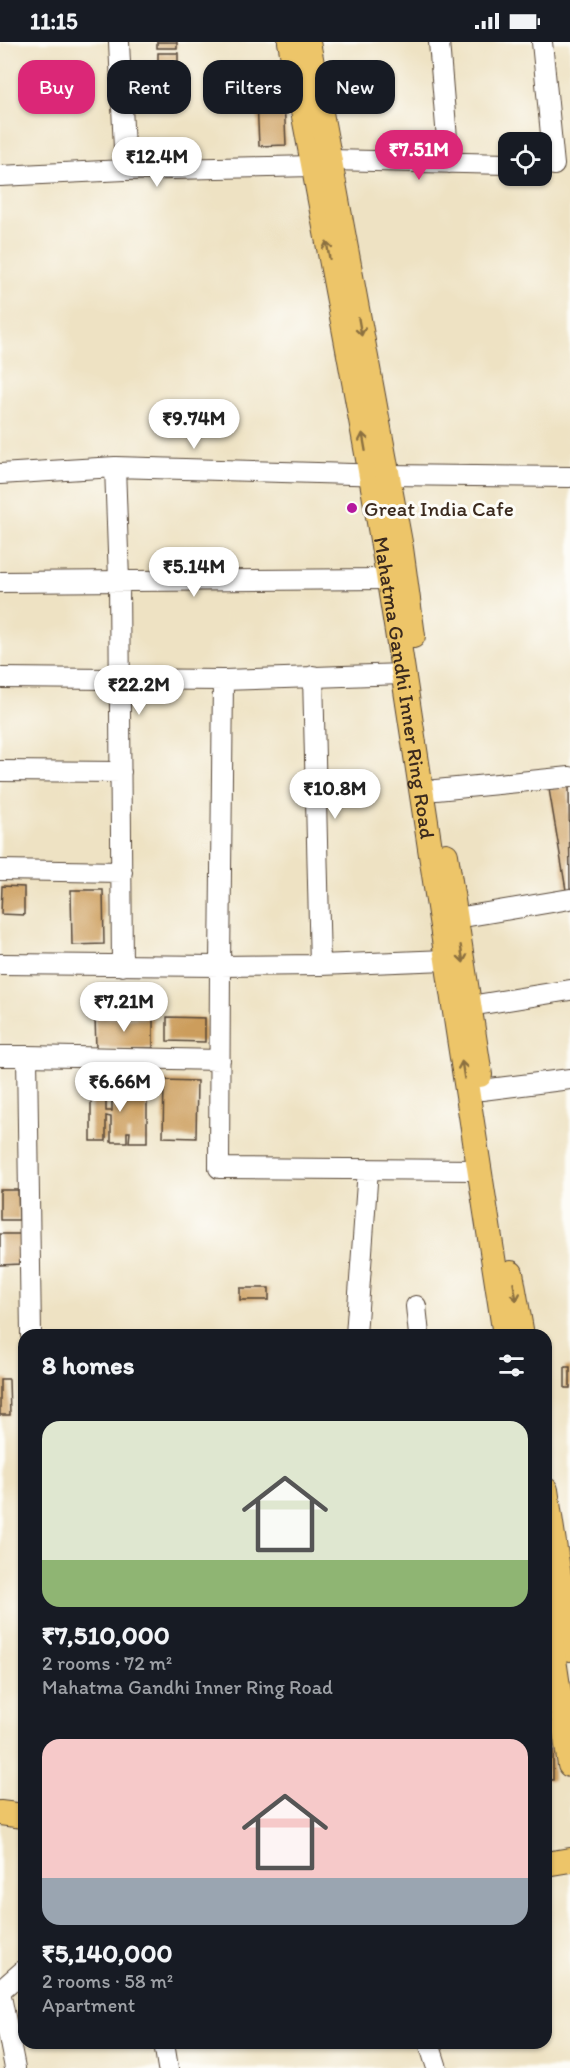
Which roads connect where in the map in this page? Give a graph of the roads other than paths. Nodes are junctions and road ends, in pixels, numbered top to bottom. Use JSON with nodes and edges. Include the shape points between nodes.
{"nodes":[{"id":1,"x":119,"y":42,"type":"edge"},
{"id":2,"x":290,"y":42,"type":"edge"},
{"id":3,"x":308,"y":42,"type":"edge"},
{"id":4,"x":439,"y":42,"type":"edge"},
{"id":5,"x":542,"y":42,"type":"edge"},
{"id":6,"x":321,"y":163,"type":"junction"},
{"id":7,"x":449,"y":163,"type":"junction"},
{"id":8,"x":498,"y":164,"type":"edge"},
{"id":9,"x":555,"y":165,"type":"edge"},
{"id":10,"x":125,"y":170,"type":"junction"},
{"id":11,"x":0,"y":176,"type":"edge"},
{"id":12,"x":115,"y":467,"type":"junction"},
{"id":13,"x":0,"y":474,"type":"edge"},
{"id":14,"x":378,"y":474,"type":"junction"},
{"id":15,"x":570,"y":477,"type":"edge"},
{"id":16,"x":387,"y":579,"type":"junction"},
{"id":17,"x":119,"y":580,"type":"junction"},
{"id":18,"x":0,"y":582,"type":"edge"},
{"id":19,"x":403,"y":674,"type":"junction"},
{"id":20,"x":313,"y":676,"type":"junction"},
{"id":21,"x":0,"y":678,"type":"edge"},
{"id":22,"x":120,"y":678,"type":"junction"},
{"id":23,"x":223,"y":680,"type":"junction"},
{"id":24,"x":0,"y":771,"type":"edge"},
{"id":25,"x":121,"y":772,"type":"junction"},
{"id":26,"x":570,"y":777,"type":"edge"},
{"id":27,"x":436,"y":790,"type":"junction"},
{"id":28,"x":0,"y":870,"type":"edge"},
{"id":29,"x":122,"y":872,"type":"junction"},
{"id":30,"x":570,"y":899,"type":"edge"},
{"id":31,"x":457,"y":918,"type":"junction"},
{"id":32,"x":446,"y":960,"type":"junction"},
{"id":33,"x":0,"y":964,"type":"edge"},
{"id":34,"x":320,"y":965,"type":"junction"},
{"id":35,"x":122,"y":966,"type":"junction"},
{"id":36,"x":220,"y":966,"type":"junction"},
{"id":37,"x":570,"y":990,"type":"edge"},
{"id":38,"x":470,"y":1006,"type":"junction"},
{"id":39,"x":0,"y":1056,"type":"edge"},
{"id":40,"x":27,"y":1056,"type":"junction"},
{"id":41,"x":220,"y":1059,"type":"junction"},
{"id":42,"x":570,"y":1079,"type":"edge"},
{"id":43,"x":482,"y":1090,"type":"junction"},
{"id":44,"x":368,"y":1169,"type":"junction"},
{"id":45,"x":478,"y":1170,"type":"junction"},
{"id":46,"x":417,"y":1306,"type":"dead end"},
{"id":47,"x":31,"y":1329,"type":"edge"},
{"id":48,"x":356,"y":1329,"type":"edge"},
{"id":49,"x":419,"y":1329,"type":"edge"},
{"id":50,"x":503,"y":1329,"type":"edge"},
{"id":51,"x":521,"y":1329,"type":"edge"},
{"id":52,"x":552,"y":1530,"type":"edge"},
{"id":53,"x":552,"y":1646,"type":"edge"},
{"id":54,"x":570,"y":1648,"type":"edge"},
{"id":55,"x":570,"y":1765,"type":"edge"},
{"id":56,"x":0,"y":1813,"type":"edge"},
{"id":57,"x":18,"y":1815,"type":"edge"},
{"id":58,"x":570,"y":1860,"type":"edge"},
{"id":59,"x":552,"y":1863,"type":"edge"},
{"id":60,"x":18,"y":1975,"type":"edge"},
{"id":61,"x":0,"y":1991,"type":"edge"},
{"id":62,"x":165,"y":2049,"type":"edge"},
{"id":63,"x":431,"y":2049,"type":"edge"},
{"id":64,"x":15,"y":2068,"type":"edge"},
{"id":65,"x":168,"y":2068,"type":"edge"},
{"id":66,"x":437,"y":2068,"type":"edge"}],
"edges":[{"from":1,"to":10,"type":"street"},
{"from":2,"to":6,"type":"main road","name":"Mahatma Gandhi Inner Ring Road"},
{"from":3,"to":6,"type":"main road","name":"Mahatma Gandhi Inner Ring Road"},
{"from":4,"to":7,"type":"street"},
{"from":5,"to":9,"type":"street"},
{"from":6,"to":7,"type":"street"},
{"from":6,"to":10,"type":"street"},
{"from":6,"to":14,"type":"main road","name":"Mahatma Gandhi Inner Ring Road"},
{"from":7,"to":8,"type":"street"},
{"from":10,"to":11,"type":"street"},
{"from":12,"to":13,"type":"street"},
{"from":12,"to":14,"type":"street"},
{"from":12,"to":17,"type":"street"},
{"from":14,"to":15,"type":"street"},
{"from":14,"to":16,"type":"main road","name":"Mahatma Gandhi Inner Ring Road"},
{"from":14,"to":27,"type":"main road","name":"Mahatma Gandhi Inner Ring Road","via":[[402,560]]},
{"from":16,"to":17,"type":"street"},
{"from":16,"to":19,"type":"main road","name":"Mahatma Gandhi Inner Ring Road"},
{"from":17,"to":18,"type":"street"},
{"from":17,"to":22,"type":"street"},
{"from":19,"to":20,"type":"street"},
{"from":19,"to":32,"type":"main road","name":"Mahatma Gandhi Inner Ring Road"},
{"from":20,"to":23,"type":"street"},
{"from":20,"to":34,"type":"street"},
{"from":21,"to":22,"type":"street"},
{"from":22,"to":23,"type":"street"},
{"from":22,"to":25,"type":"street"},
{"from":23,"to":36,"type":"street"},
{"from":24,"to":25,"type":"street"},
{"from":25,"to":29,"type":"street"},
{"from":26,"to":27,"type":"street"},
{"from":27,"to":31,"type":"main road","name":"Mahatma Gandhi Inner Ring Road"},
{"from":28,"to":29,"type":"street"},
{"from":29,"to":35,"type":"street"},
{"from":30,"to":31,"type":"street"},
{"from":31,"to":38,"type":"main road","name":"Mahatma Gandhi Inner Ring Road","one_way":true},
{"from":32,"to":34,"type":"street"},
{"from":45,"to":32,"type":"main road","name":"Mahatma Gandhi Inner Ring Road","one_way":true},
{"from":33,"to":35,"type":"street"},
{"from":34,"to":36,"type":"street"},
{"from":35,"to":36,"type":"street"},
{"from":36,"to":41,"type":"street"},
{"from":37,"to":38,"type":"street"},
{"from":38,"to":43,"type":"main road","name":"Mahatma Gandhi Inner Ring Road"},
{"from":39,"to":40,"type":"street"},
{"from":40,"to":41,"type":"street"},
{"from":40,"to":47,"type":"street"},
{"from":41,"to":44,"type":"street","via":[[219,1168]]},
{"from":42,"to":43,"type":"street"},
{"from":43,"to":51,"type":"main road","name":"Mahatma Gandhi Inner Ring Road","one_way":true},
{"from":44,"to":45,"type":"street"},
{"from":44,"to":48,"type":"street"},
{"from":45,"to":50,"type":"main road","name":"Mahatma Gandhi Inner Ring Road"},
{"from":46,"to":49,"type":"street"},
{"from":52,"to":54,"type":"main road"},
{"from":53,"to":55,"type":"main road"},
{"from":56,"to":57,"type":"main road"},
{"from":58,"to":59,"type":"main road"},
{"from":60,"to":61,"type":"street"},
{"from":61,"to":64,"type":"street"},
{"from":62,"to":65,"type":"street"},
{"from":63,"to":66,"type":"street"}]}
